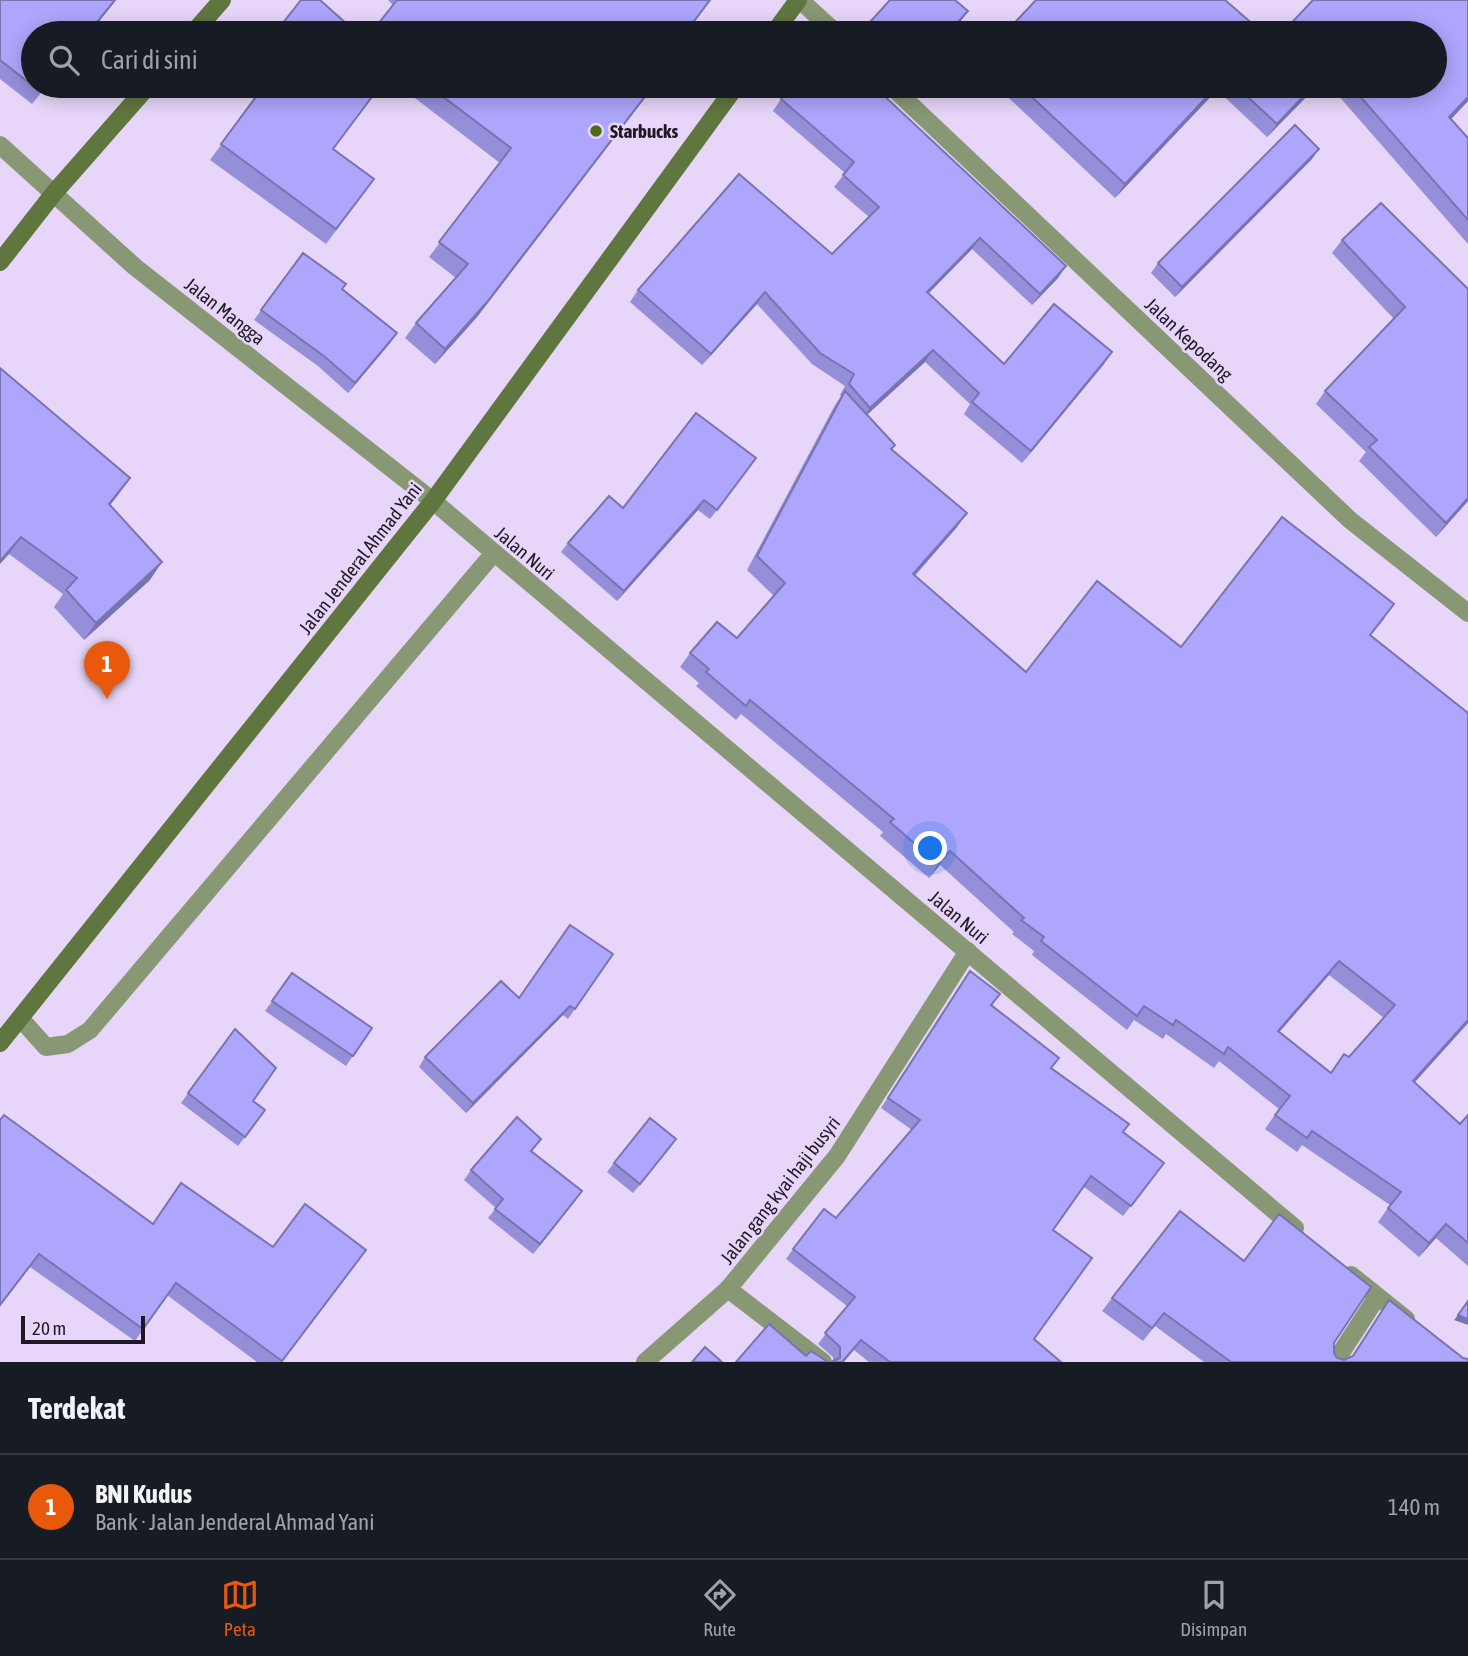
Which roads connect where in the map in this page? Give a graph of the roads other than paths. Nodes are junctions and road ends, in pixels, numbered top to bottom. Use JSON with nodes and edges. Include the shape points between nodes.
{"nodes":[{"id":1,"x":222,"y":0,"type":"edge"},
{"id":2,"x":799,"y":0,"type":"edge"},
{"id":3,"x":204,"y":21,"type":"edge"},
{"id":4,"x":783,"y":21,"type":"edge"},
{"id":5,"x":823,"y":21,"type":"edge"},
{"id":6,"x":137,"y":98,"type":"edge"},
{"id":7,"x":727,"y":98,"type":"edge"},
{"id":8,"x":904,"y":98,"type":"edge"},
{"id":9,"x":0,"y":145,"type":"edge"},
{"id":10,"x":54,"y":193,"type":"junction"},
{"id":11,"x":0,"y":262,"type":"edge"},
{"id":12,"x":433,"y":501,"type":"junction"},
{"id":13,"x":493,"y":554,"type":"junction"},
{"id":14,"x":1468,"y":613,"type":"edge"},
{"id":15,"x":968,"y":951,"type":"junction"},
{"id":16,"x":20,"y":1018,"type":"junction"},
{"id":17,"x":0,"y":1043,"type":"edge"},
{"id":18,"x":1314,"y":1244,"type":"edge"},
{"id":19,"x":1335,"y":1261,"type":"edge"},
{"id":20,"x":729,"y":1289,"type":"junction"},
{"id":21,"x":1377,"y":1297,"type":"junction"},
{"id":22,"x":1419,"y":1329,"type":"edge"},
{"id":23,"x":645,"y":1362,"type":"edge"},
{"id":24,"x":823,"y":1362,"type":"edge"},
{"id":25,"x":1335,"y":1362,"type":"edge"}],
"edges":[{"from":1,"to":3,"type":"main road"},
{"from":2,"to":4,"type":"main road"},
{"from":2,"to":5,"type":"street"},
{"from":6,"to":10,"type":"main road"},
{"from":7,"to":12,"type":"main road","name":"Jalan Jenderal Ahmad Yani"},
{"from":8,"to":14,"type":"street","name":"Jalan Kepodang","via":[[1350,520]]},
{"from":9,"to":10,"type":"street","name":"Jalan Mangga"},
{"from":10,"to":11,"type":"main road"},
{"from":10,"to":12,"type":"street","name":"Jalan Mangga","via":[[135,267]]},
{"from":12,"to":13,"type":"street","name":"Jalan Nuri"},
{"from":12,"to":16,"type":"main road","name":"Jalan Jenderal Ahmad Yani"},
{"from":13,"to":15,"type":"street","name":"Jalan Nuri"},
{"from":13,"to":16,"type":"street","via":[[90,1030],[68,1044],[46,1047]]},
{"from":15,"to":18,"type":"street","name":"Jalan Nuri"},
{"from":15,"to":20,"type":"street","name":"Jalan gang kyai haji busyri","via":[[838,1156]]},
{"from":16,"to":17,"type":"main road","name":"Jalan Jenderal Ahmad Yani"},
{"from":19,"to":21,"type":"street"},
{"from":20,"to":23,"type":"street","name":"Jalan gang kyai haji busyri"},
{"from":20,"to":24,"type":"street"},
{"from":21,"to":22,"type":"street"},
{"from":21,"to":25,"type":"street"}]}
